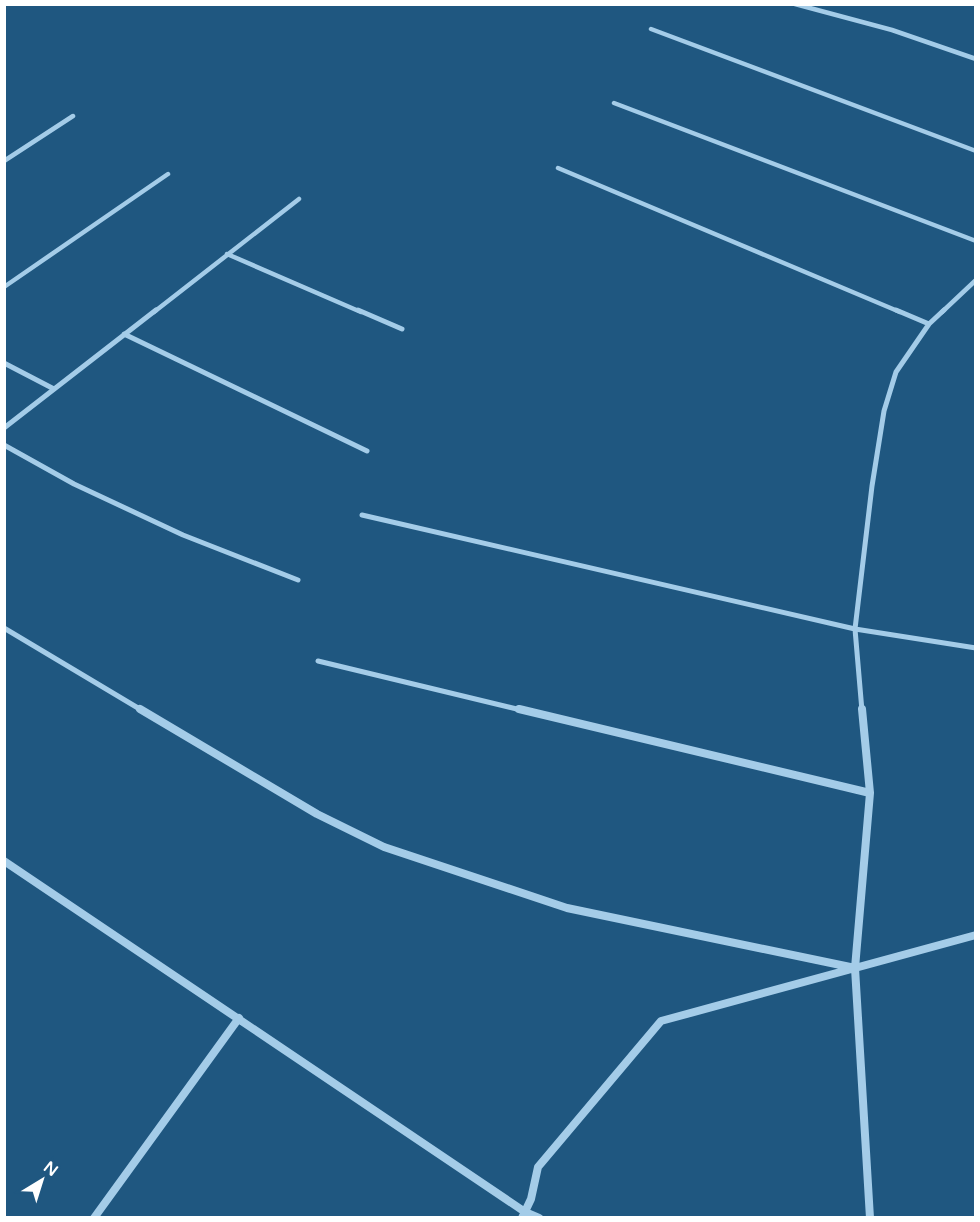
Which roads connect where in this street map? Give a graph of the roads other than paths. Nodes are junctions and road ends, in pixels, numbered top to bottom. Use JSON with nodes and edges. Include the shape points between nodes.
{"nodes":[{"id":1,"x":795,"y":4,"type":"edge"},
{"id":2,"x":651,"y":29,"type":"dead end"},
{"id":3,"x":975,"y":59,"type":"edge"},
{"id":4,"x":614,"y":103,"type":"dead end"},
{"id":5,"x":73,"y":116,"type":"dead end"},
{"id":6,"x":975,"y":151,"type":"edge"},
{"id":7,"x":4,"y":161,"type":"edge"},
{"id":8,"x":558,"y":168,"type":"dead end"},
{"id":9,"x":168,"y":174,"type":"dead end"},
{"id":10,"x":299,"y":199,"type":"dead end"},
{"id":11,"x":975,"y":241,"type":"edge"},
{"id":12,"x":228,"y":254,"type":"junction"},
{"id":13,"x":975,"y":280,"type":"edge"},
{"id":14,"x":4,"y":287,"type":"edge"},
{"id":15,"x":928,"y":324,"type":"junction"},
{"id":16,"x":402,"y":328,"type":"dead end"},
{"id":17,"x":124,"y":334,"type":"junction"},
{"id":18,"x":4,"y":363,"type":"edge"},
{"id":19,"x":54,"y":389,"type":"junction"},
{"id":20,"x":4,"y":428,"type":"edge"},
{"id":21,"x":4,"y":446,"type":"edge"},
{"id":22,"x":368,"y":451,"type":"dead end"},
{"id":23,"x":362,"y":515,"type":"dead end"},
{"id":24,"x":298,"y":580,"type":"dead end"},
{"id":25,"x":4,"y":628,"type":"edge"},
{"id":26,"x":855,"y":629,"type":"junction"},
{"id":27,"x":975,"y":648,"type":"edge"},
{"id":28,"x":318,"y":661,"type":"dead end"},
{"id":29,"x":870,"y":794,"type":"junction"},
{"id":30,"x":4,"y":861,"type":"edge"},
{"id":31,"x":975,"y":935,"type":"edge"},
{"id":32,"x":855,"y":968,"type":"junction"},
{"id":33,"x":239,"y":1018,"type":"junction"},
{"id":34,"x":524,"y":1215,"type":"edge"},
{"id":35,"x":94,"y":1218,"type":"edge"},
{"id":36,"x":539,"y":1218,"type":"edge"},
{"id":37,"x":870,"y":1218,"type":"edge"}],
"edges":[{"from":1,"to":3,"type":"street","via":[[892,30]]},
{"from":2,"to":6,"type":"street"},
{"from":4,"to":11,"type":"street"},
{"from":5,"to":7,"type":"street"},
{"from":8,"to":15,"type":"street"},
{"from":9,"to":14,"type":"street"},
{"from":10,"to":12,"type":"street"},
{"from":12,"to":16,"type":"street"},
{"from":12,"to":17,"type":"street"},
{"from":13,"to":15,"type":"street"},
{"from":15,"to":26,"type":"street","via":[[896,372],[884,411]]},
{"from":17,"to":19,"type":"street"},
{"from":17,"to":22,"type":"street"},
{"from":18,"to":19,"type":"street"},
{"from":19,"to":20,"type":"street"},
{"from":21,"to":24,"type":"street","via":[[183,535]]},
{"from":23,"to":26,"type":"street"},
{"from":25,"to":32,"type":"street","via":[[317,814],[384,847],[567,908]]},
{"from":26,"to":27,"type":"street"},
{"from":26,"to":29,"type":"street"},
{"from":28,"to":29,"type":"street"},
{"from":29,"to":32,"type":"street"},
{"from":30,"to":33,"type":"street"},
{"from":31,"to":32,"type":"street"},
{"from":32,"to":34,"type":"street","via":[[661,1021],[538,1167]]},
{"from":32,"to":37,"type":"street"},
{"from":33,"to":34,"type":"street"},
{"from":33,"to":35,"type":"street"},
{"from":34,"to":36,"type":"street"}]}
